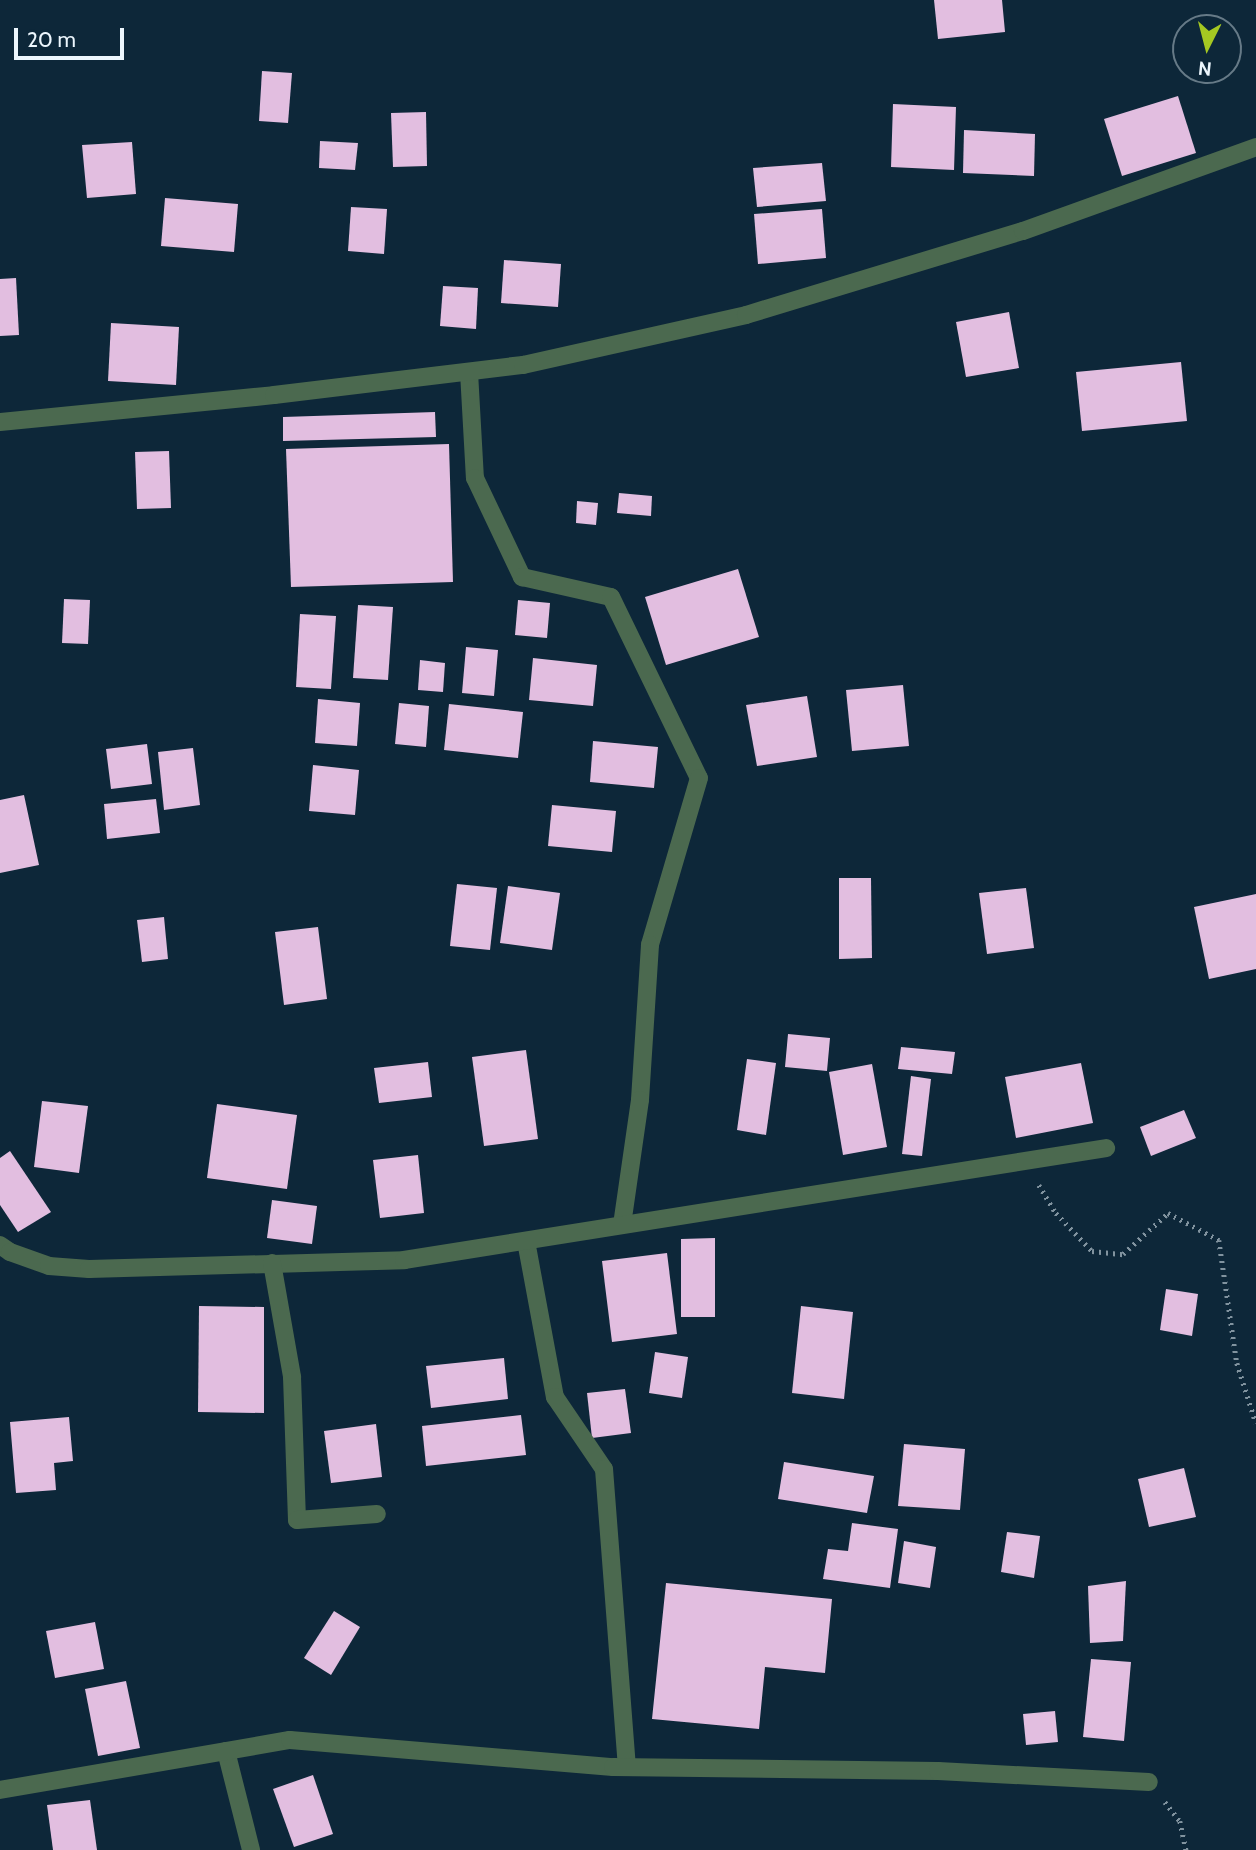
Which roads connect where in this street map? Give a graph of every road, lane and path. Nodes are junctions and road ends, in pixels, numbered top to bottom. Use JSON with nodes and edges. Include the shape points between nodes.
{"nodes":[{"id":1,"x":1256,"y":147,"type":"edge"},
{"id":2,"x":469,"y":372,"type":"junction"},
{"id":3,"x":0,"y":422,"type":"edge"},
{"id":4,"x":1106,"y":1148,"type":"dead end"},
{"id":5,"x":1024,"y":1160,"type":"junction"},
{"id":6,"x":622,"y":1225,"type":"junction"},
{"id":7,"x":526,"y":1241,"type":"junction"},
{"id":8,"x":0,"y":1245,"type":"edge"},
{"id":9,"x":272,"y":1263,"type":"junction"},
{"id":10,"x":1256,"y":1423,"type":"edge"},
{"id":11,"x":377,"y":1514,"type":"dead end"},
{"id":12,"x":226,"y":1751,"type":"junction"},
{"id":13,"x":627,"y":1768,"type":"junction"},
{"id":14,"x":1149,"y":1782,"type":"joint"},
{"id":15,"x":0,"y":1790,"type":"edge"},
{"id":16,"x":251,"y":1850,"type":"edge"},
{"id":17,"x":1186,"y":1850,"type":"edge"}],
"edges":[{"from":1,"to":2,"type":"street","via":[[1023,232],[746,315],[523,365]]},
{"from":2,"to":3,"type":"street"},
{"from":2,"to":6,"type":"street","via":[[475,478],[522,577],[611,597],[699,778],[650,945],[640,1100]]},
{"from":4,"to":5,"type":"street"},
{"from":5,"to":6,"type":"street"},
{"from":5,"to":10,"type":"path","via":[[1056,1213],[1092,1251],[1123,1254],[1168,1213],[1219,1240],[1237,1363]]},
{"from":6,"to":7,"type":"street"},
{"from":7,"to":9,"type":"street","via":[[404,1260]]},
{"from":7,"to":13,"type":"street","via":[[555,1397],[604,1469]]},
{"from":8,"to":9,"type":"street","via":[[49,1266],[89,1269]]},
{"from":9,"to":11,"type":"street","via":[[292,1377],[296,1520]]},
{"from":12,"to":13,"type":"street","via":[[290,1740]]},
{"from":12,"to":15,"type":"street"},
{"from":12,"to":16,"type":"street"},
{"from":13,"to":14,"type":"street","via":[[938,1771]]},
{"from":14,"to":17,"type":"path","via":[[1180,1821]]}]}
